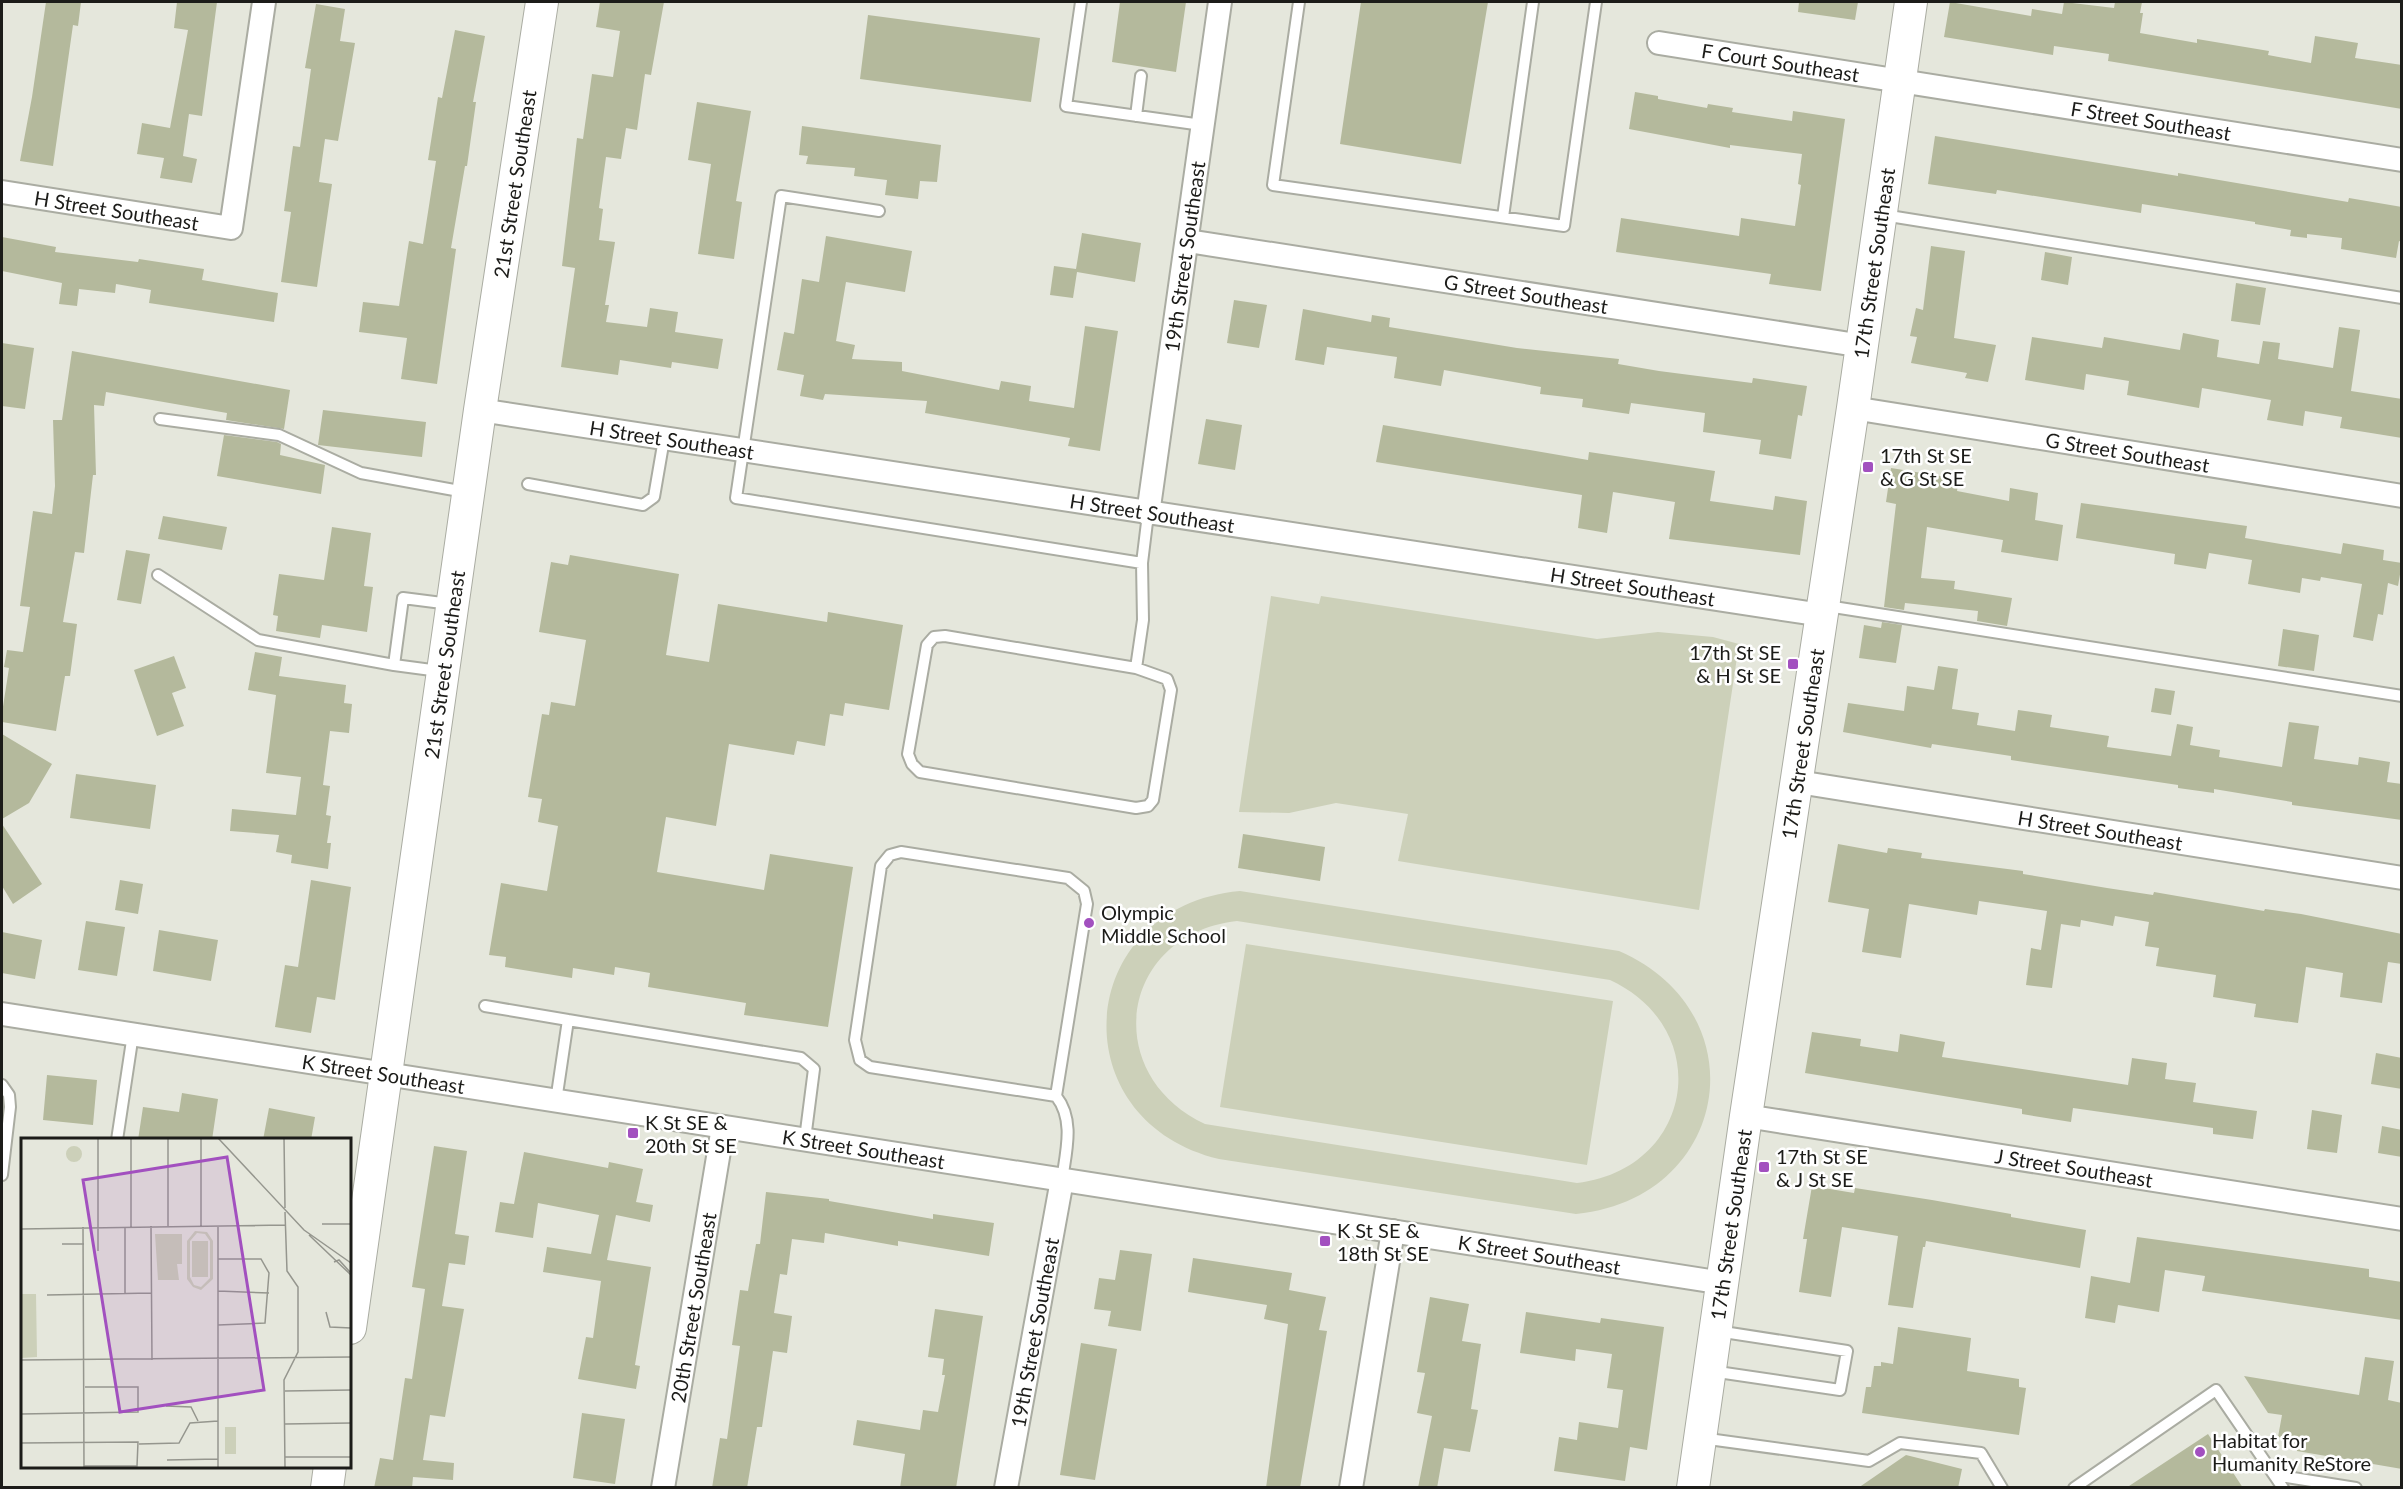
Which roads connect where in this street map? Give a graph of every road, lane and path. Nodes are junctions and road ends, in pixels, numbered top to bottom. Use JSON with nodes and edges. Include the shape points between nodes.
{"nodes":[{"id":1,"x":264,"y":2,"type":"edge"},
{"id":2,"x":542,"y":2,"type":"edge"},
{"id":3,"x":1081,"y":2,"type":"edge"},
{"id":4,"x":1220,"y":2,"type":"edge"},
{"id":5,"x":1299,"y":2,"type":"edge"},
{"id":6,"x":1533,"y":2,"type":"edge"},
{"id":7,"x":1596,"y":2,"type":"edge"},
{"id":8,"x":1911,"y":2,"type":"edge"},
{"id":9,"x":1659,"y":43,"type":"dead end"},
{"id":10,"x":1141,"y":76,"type":"dead end"},
{"id":11,"x":1901,"y":81,"type":"junction"},
{"id":12,"x":1136,"y":116,"type":"junction"},
{"id":13,"x":1203,"y":125,"type":"junction"},
{"id":14,"x":2402,"y":160,"type":"edge"},
{"id":15,"x":2,"y":192,"type":"edge"},
{"id":16,"x":879,"y":211,"type":"dead end"},
{"id":17,"x":1881,"y":215,"type":"junction"},
{"id":18,"x":1503,"y":217,"type":"junction"},
{"id":19,"x":1188,"y":241,"type":"junction"},
{"id":20,"x":2402,"y":298,"type":"edge"},
{"id":21,"x":1863,"y":346,"type":"junction"},
{"id":22,"x":1854,"y":408,"type":"junction"},
{"id":23,"x":480,"y":410,"type":"junction"},
{"id":24,"x":160,"y":419,"type":"dead end"},
{"id":25,"x":664,"y":439,"type":"junction"},
{"id":26,"x":741,"y":451,"type":"junction"},
{"id":27,"x":528,"y":484,"type":"dead end"},
{"id":28,"x":468,"y":493,"type":"junction"},
{"id":29,"x":2402,"y":496,"type":"edge"},
{"id":30,"x":1148,"y":514,"type":"junction"},
{"id":31,"x":1142,"y":563,"type":"junction"},
{"id":32,"x":158,"y":576,"type":"dead end"},
{"id":33,"x":452,"y":604,"type":"junction"},
{"id":34,"x":1823,"y":610,"type":"junction"},
{"id":35,"x":394,"y":665,"type":"junction"},
{"id":36,"x":1136,"y":668,"type":"junction"},
{"id":37,"x":443,"y":671,"type":"junction"},
{"id":38,"x":2402,"y":696,"type":"edge"},
{"id":39,"x":1798,"y":782,"type":"junction"},
{"id":40,"x":2402,"y":878,"type":"edge"},
{"id":41,"x":485,"y":1006,"type":"dead end"},
{"id":42,"x":2,"y":1014,"type":"edge"},
{"id":43,"x":568,"y":1020,"type":"junction"},
{"id":44,"x":134,"y":1034,"type":"junction"},
{"id":45,"x":386,"y":1074,"type":"junction"},
{"id":46,"x":2,"y":1085,"type":"edge"},
{"id":47,"x":1056,"y":1096,"type":"junction"},
{"id":48,"x":556,"y":1101,"type":"junction"},
{"id":49,"x":1746,"y":1116,"type":"junction"},
{"id":50,"x":723,"y":1127,"type":"junction"},
{"id":51,"x":117,"y":1138,"type":"edge"},
{"id":52,"x":805,"y":1139,"type":"junction"},
{"id":53,"x":2,"y":1175,"type":"edge"},
{"id":54,"x":1062,"y":1180,"type":"junction"},
{"id":55,"x":2402,"y":1219,"type":"edge"},
{"id":56,"x":1393,"y":1231,"type":"junction"},
{"id":57,"x":1723,"y":1283,"type":"junction"},
{"id":58,"x":351,"y":1321,"type":"edge"},
{"id":59,"x":1716,"y":1331,"type":"junction"},
{"id":60,"x":1710,"y":1371,"type":"junction"},
{"id":61,"x":1701,"y":1438,"type":"junction"},
{"id":62,"x":330,"y":1468,"type":"edge"},
{"id":63,"x":2274,"y":1475,"type":"junction"},
{"id":64,"x":327,"y":1488,"type":"edge"},
{"id":65,"x":663,"y":1488,"type":"edge"},
{"id":66,"x":1006,"y":1488,"type":"edge"},
{"id":67,"x":1351,"y":1488,"type":"edge"},
{"id":68,"x":1693,"y":1488,"type":"edge"},
{"id":69,"x":2002,"y":1488,"type":"edge"},
{"id":70,"x":2074,"y":1488,"type":"edge"},
{"id":71,"x":2283,"y":1488,"type":"edge"},
{"id":72,"x":2356,"y":1488,"type":"edge"}],
"edges":[{"from":1,"to":15,"type":"street","name":"H Street Southeast","via":[[231,228]]},
{"from":2,"to":23,"type":"street","name":"21st Street Southeast"},
{"from":3,"to":12,"type":"lane","via":[[1066,106]]},
{"from":4,"to":13,"type":"street","name":"19th Street Southeast"},
{"from":5,"to":18,"type":"lane","via":[[1273,185]]},
{"from":6,"to":18,"type":"lane"},
{"from":7,"to":18,"type":"lane","via":[[1564,226]]},
{"from":8,"to":11,"type":"street","name":"17th Street Southeast"},
{"from":9,"to":11,"type":"street","name":"F Court Southeast"},
{"from":10,"to":12,"type":"lane"},
{"from":11,"to":14,"type":"street","name":"F Street Southeast"},
{"from":11,"to":17,"type":"street","name":"17th Street Southeast"},
{"from":12,"to":13,"type":"lane"},
{"from":13,"to":19,"type":"street","name":"19th Street Southeast"},
{"from":16,"to":26,"type":"lane","via":[[781,196]]},
{"from":17,"to":20,"type":"lane"},
{"from":17,"to":21,"type":"street","name":"17th Street Southeast"},
{"from":19,"to":21,"type":"street","name":"G Street Southeast"},
{"from":19,"to":30,"type":"street","name":"19th Street Southeast"},
{"from":21,"to":22,"type":"street","name":"17th Street Southeast"},
{"from":22,"to":29,"type":"street","name":"G Street Southeast"},
{"from":22,"to":34,"type":"street","name":"17th Street Southeast"},
{"from":23,"to":25,"type":"street","name":"H Street Southeast"},
{"from":23,"to":28,"type":"street","name":"21st Street Southeast"},
{"from":24,"to":28,"type":"lane","via":[[279,435],[361,473]]},
{"from":25,"to":26,"type":"street","name":"H Street Southeast"},
{"from":25,"to":27,"type":"lane","via":[[654,497],[643,505]]},
{"from":26,"to":30,"type":"street","name":"H Street Southeast"},
{"from":26,"to":31,"type":"lane","via":[[736,498]]},
{"from":28,"to":33,"type":"street","name":"21st Street Southeast"},
{"from":30,"to":31,"type":"lane"},
{"from":30,"to":34,"type":"street","name":"H Street Southeast"},
{"from":31,"to":36,"type":"lane","via":[[1143,620]]},
{"from":32,"to":35,"type":"lane","via":[[258,640]]},
{"from":33,"to":35,"type":"lane","via":[[403,598]]},
{"from":33,"to":37,"type":"street","name":"21st Street Southeast"},
{"from":34,"to":38,"type":"lane"},
{"from":34,"to":39,"type":"street","name":"17th Street Southeast"},
{"from":35,"to":37,"type":"lane"},
{"from":36,"to":36,"type":"lane","via":[[1167,679],[1171,690],[1154,800],[1148,806],[1136,808],[920,772],[912,765],[908,754],[927,645],[934,637]]},
{"from":37,"to":45,"type":"street","name":"21st Street Southeast"},
{"from":39,"to":40,"type":"street","name":"H Street Southeast"},
{"from":39,"to":49,"type":"street","name":"17th Street Southeast"},
{"from":41,"to":43,"type":"lane"},
{"from":42,"to":44,"type":"street","name":"K Street Southeast"},
{"from":43,"to":48,"type":"lane"},
{"from":43,"to":52,"type":"lane","via":[[801,1058],[814,1069]]},
{"from":44,"to":45,"type":"street","name":"K Street Southeast"},
{"from":44,"to":51,"type":"lane"},
{"from":45,"to":48,"type":"street","name":"K Street Southeast"},
{"from":45,"to":58,"type":"street","name":"21st Street Southeast"},
{"from":46,"to":53,"type":"lane","via":[[9,1095],[10,1107]]},
{"from":47,"to":47,"type":"lane","via":[[1087,904],[1084,891],[1068,878],[901,852],[890,855],[881,866],[856,1030],[855,1048],[860,1060],[870,1067]]},
{"from":47,"to":54,"type":"lane","via":[[1064,1106],[1068,1131]]},
{"from":48,"to":50,"type":"street","name":"K Street Southeast"},
{"from":49,"to":55,"type":"street","name":"J Street Southeast"},
{"from":49,"to":57,"type":"street","name":"17th Street Southeast"},
{"from":50,"to":52,"type":"street","name":"K Street Southeast"},
{"from":50,"to":65,"type":"street","name":"20th Street Southeast"},
{"from":52,"to":54,"type":"street","name":"K Street Southeast"},
{"from":54,"to":56,"type":"street","name":"K Street Southeast"},
{"from":54,"to":66,"type":"street","name":"19th Street Southeast"},
{"from":56,"to":57,"type":"street","name":"K Street Southeast"},
{"from":56,"to":67,"type":"street"},
{"from":57,"to":59,"type":"street","name":"17th Street Southeast"},
{"from":59,"to":60,"type":"street","name":"17th Street Southeast"},
{"from":59,"to":60,"type":"lane","via":[[1846,1351],[1840,1390]]},
{"from":60,"to":61,"type":"street","name":"17th Street Southeast"},
{"from":61,"to":68,"type":"street","name":"17th Street Southeast"},
{"from":61,"to":69,"type":"lane","via":[[1869,1461],[1900,1443],[1981,1453]]},
{"from":62,"to":64,"type":"street"},
{"from":63,"to":70,"type":"lane","via":[[2216,1390]]},
{"from":63,"to":71,"type":"lane"},
{"from":63,"to":72,"type":"lane"}]}
